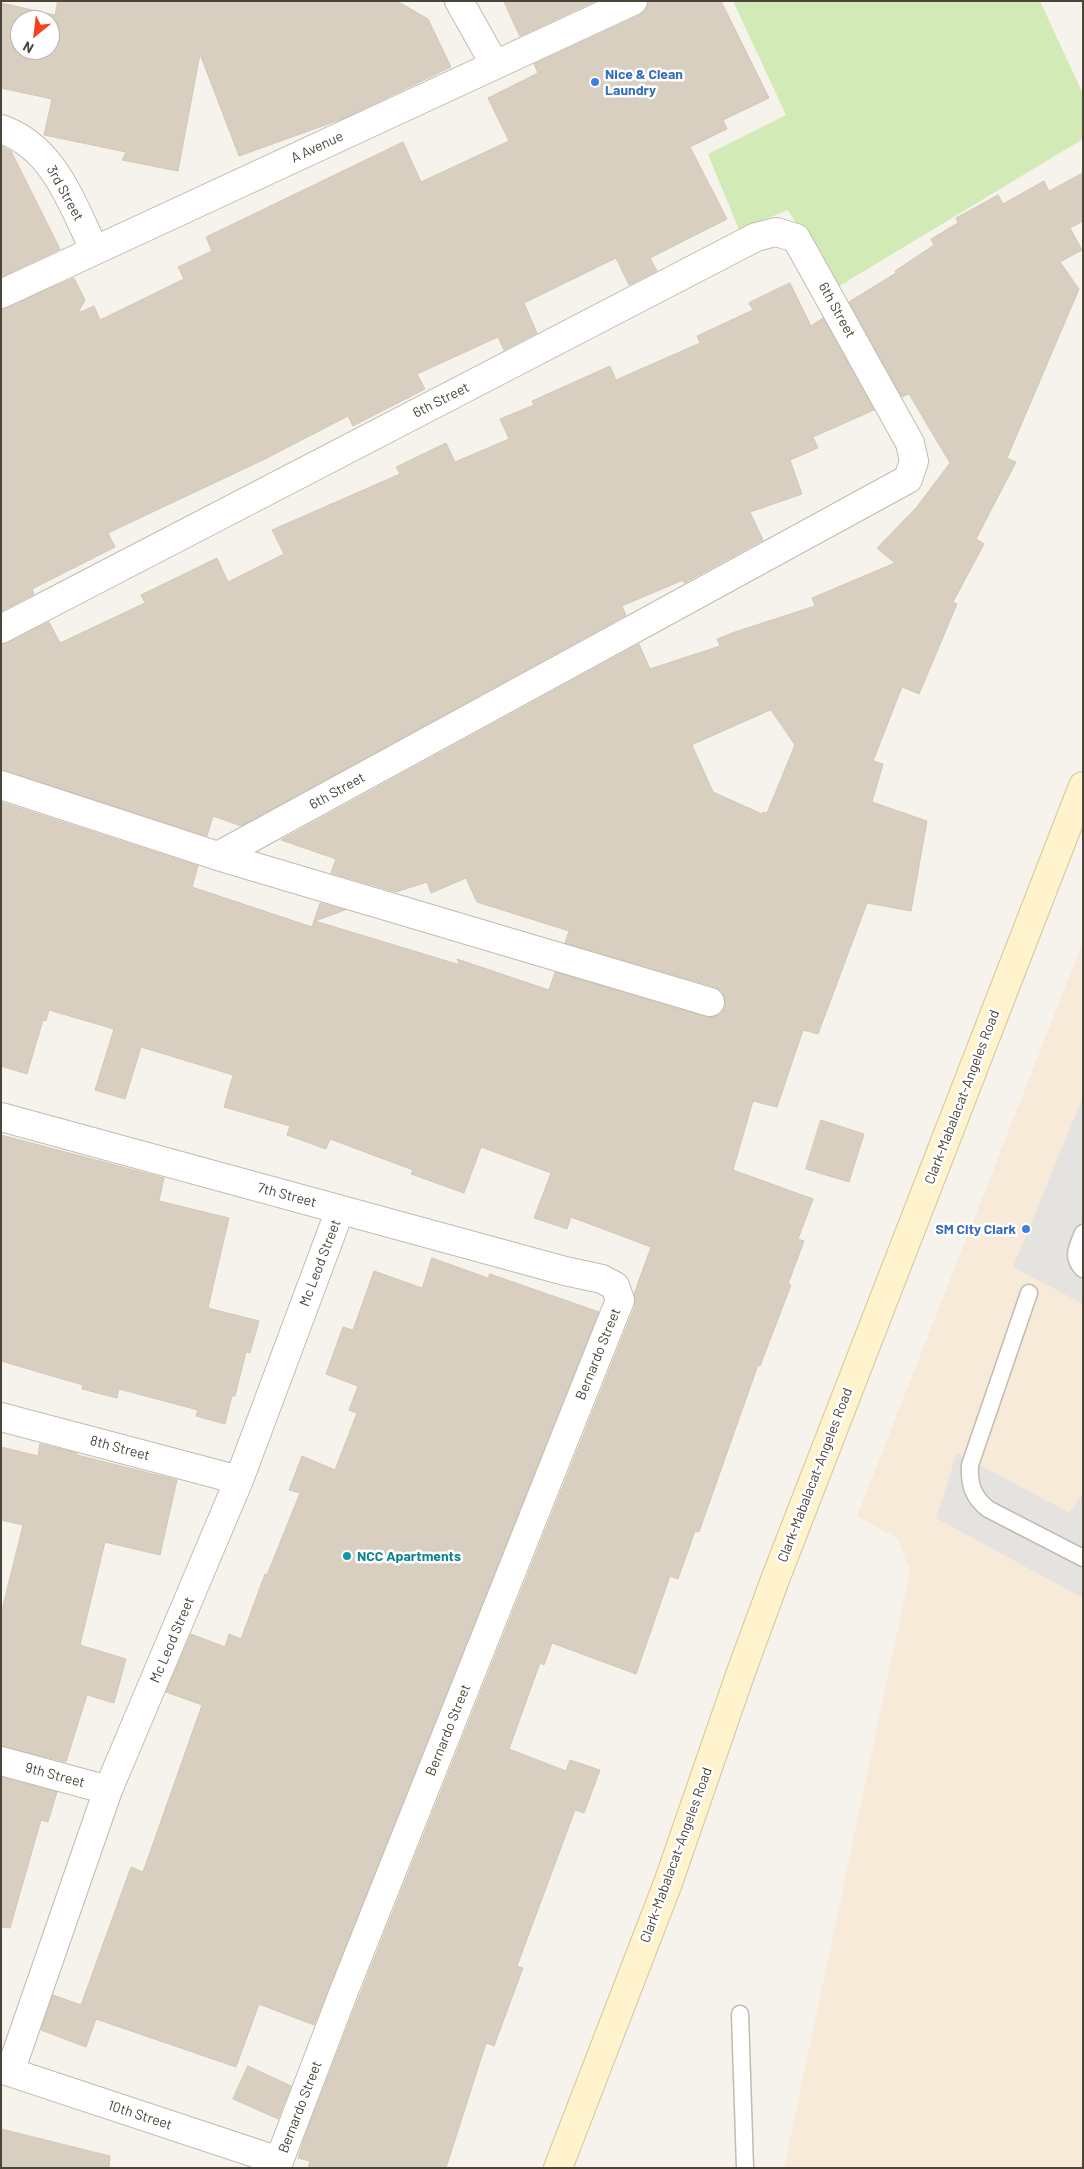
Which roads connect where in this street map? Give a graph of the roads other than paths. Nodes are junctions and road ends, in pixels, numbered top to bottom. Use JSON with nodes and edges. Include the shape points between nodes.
{"nodes":[{"id":1,"x":460,"y":1,"type":"edge"},
{"id":2,"x":633,"y":1,"type":"edge"},
{"id":3,"x":495,"y":65,"type":"junction"},
{"id":4,"x":1,"y":129,"type":"edge"},
{"id":5,"x":94,"y":250,"type":"junction"},
{"id":6,"x":1,"y":294,"type":"edge"},
{"id":7,"x":1,"y":629,"type":"edge"},
{"id":8,"x":1,"y":785,"type":"edge"},
{"id":9,"x":1083,"y":786,"type":"edge"},
{"id":10,"x":218,"y":856,"type":"junction"},
{"id":11,"x":710,"y":1002,"type":"dead end"},
{"id":12,"x":1,"y":1117,"type":"edge"},
{"id":13,"x":340,"y":1210,"type":"junction"},
{"id":14,"x":1083,"y":1234,"type":"edge"},
{"id":15,"x":1083,"y":1269,"type":"edge"},
{"id":16,"x":1029,"y":1293,"type":"dead end"},
{"id":17,"x":620,"y":1300,"type":"joint"},
{"id":18,"x":1,"y":1417,"type":"edge"},
{"id":19,"x":239,"y":1480,"type":"junction"},
{"id":20,"x":1083,"y":1558,"type":"edge"},
{"id":21,"x":1,"y":1761,"type":"edge"},
{"id":22,"x":108,"y":1790,"type":"junction"},
{"id":23,"x":740,"y":2014,"type":"dead end"},
{"id":24,"x":6,"y":2071,"type":"edge"},
{"id":25,"x":279,"y":2161,"type":"joint"},
{"id":26,"x":558,"y":2168,"type":"edge"},
{"id":27,"x":745,"y":2168,"type":"edge"}],
"edges":[{"from":1,"to":3,"type":"street"},
{"from":2,"to":3,"type":"street","name":"A Avenue"},
{"from":3,"to":5,"type":"street","name":"A Avenue"},
{"from":4,"to":5,"type":"street","name":"3rd Street","via":[[28,143],[57,173]]},
{"from":5,"to":6,"type":"street","name":"A Avenue"},
{"from":7,"to":10,"type":"street","name":"6th Street","via":[[756,237],[776,232],[796,238],[910,443],[914,461],[908,480]]},
{"from":8,"to":10,"type":"street"},
{"from":9,"to":26,"type":"main road","name":"Clark-Mabalacat-Angeles Road","via":[[776,1577],[668,1883]]},
{"from":10,"to":11,"type":"street"},
{"from":12,"to":13,"type":"street","name":"7th Street"},
{"from":13,"to":17,"type":"street","name":"7th Street","via":[[602,1279],[615,1286]]},
{"from":13,"to":19,"type":"street","name":"Mc Leod Street"},
{"from":14,"to":15,"type":"lane","via":[[1075,1253],[1076,1262]]},
{"from":16,"to":20,"type":"lane","via":[[970,1465],[972,1491],[988,1509]]},
{"from":17,"to":25,"type":"street","name":"Bernardo Street"},
{"from":18,"to":19,"type":"street","name":"8th Street"},
{"from":19,"to":22,"type":"street","name":"Mc Leod Street"},
{"from":21,"to":22,"type":"street","name":"9th Street"},
{"from":22,"to":24,"type":"street","name":"Mc Leod Street"},
{"from":23,"to":27,"type":"lane"},
{"from":24,"to":25,"type":"street","name":"10th Street"}]}
